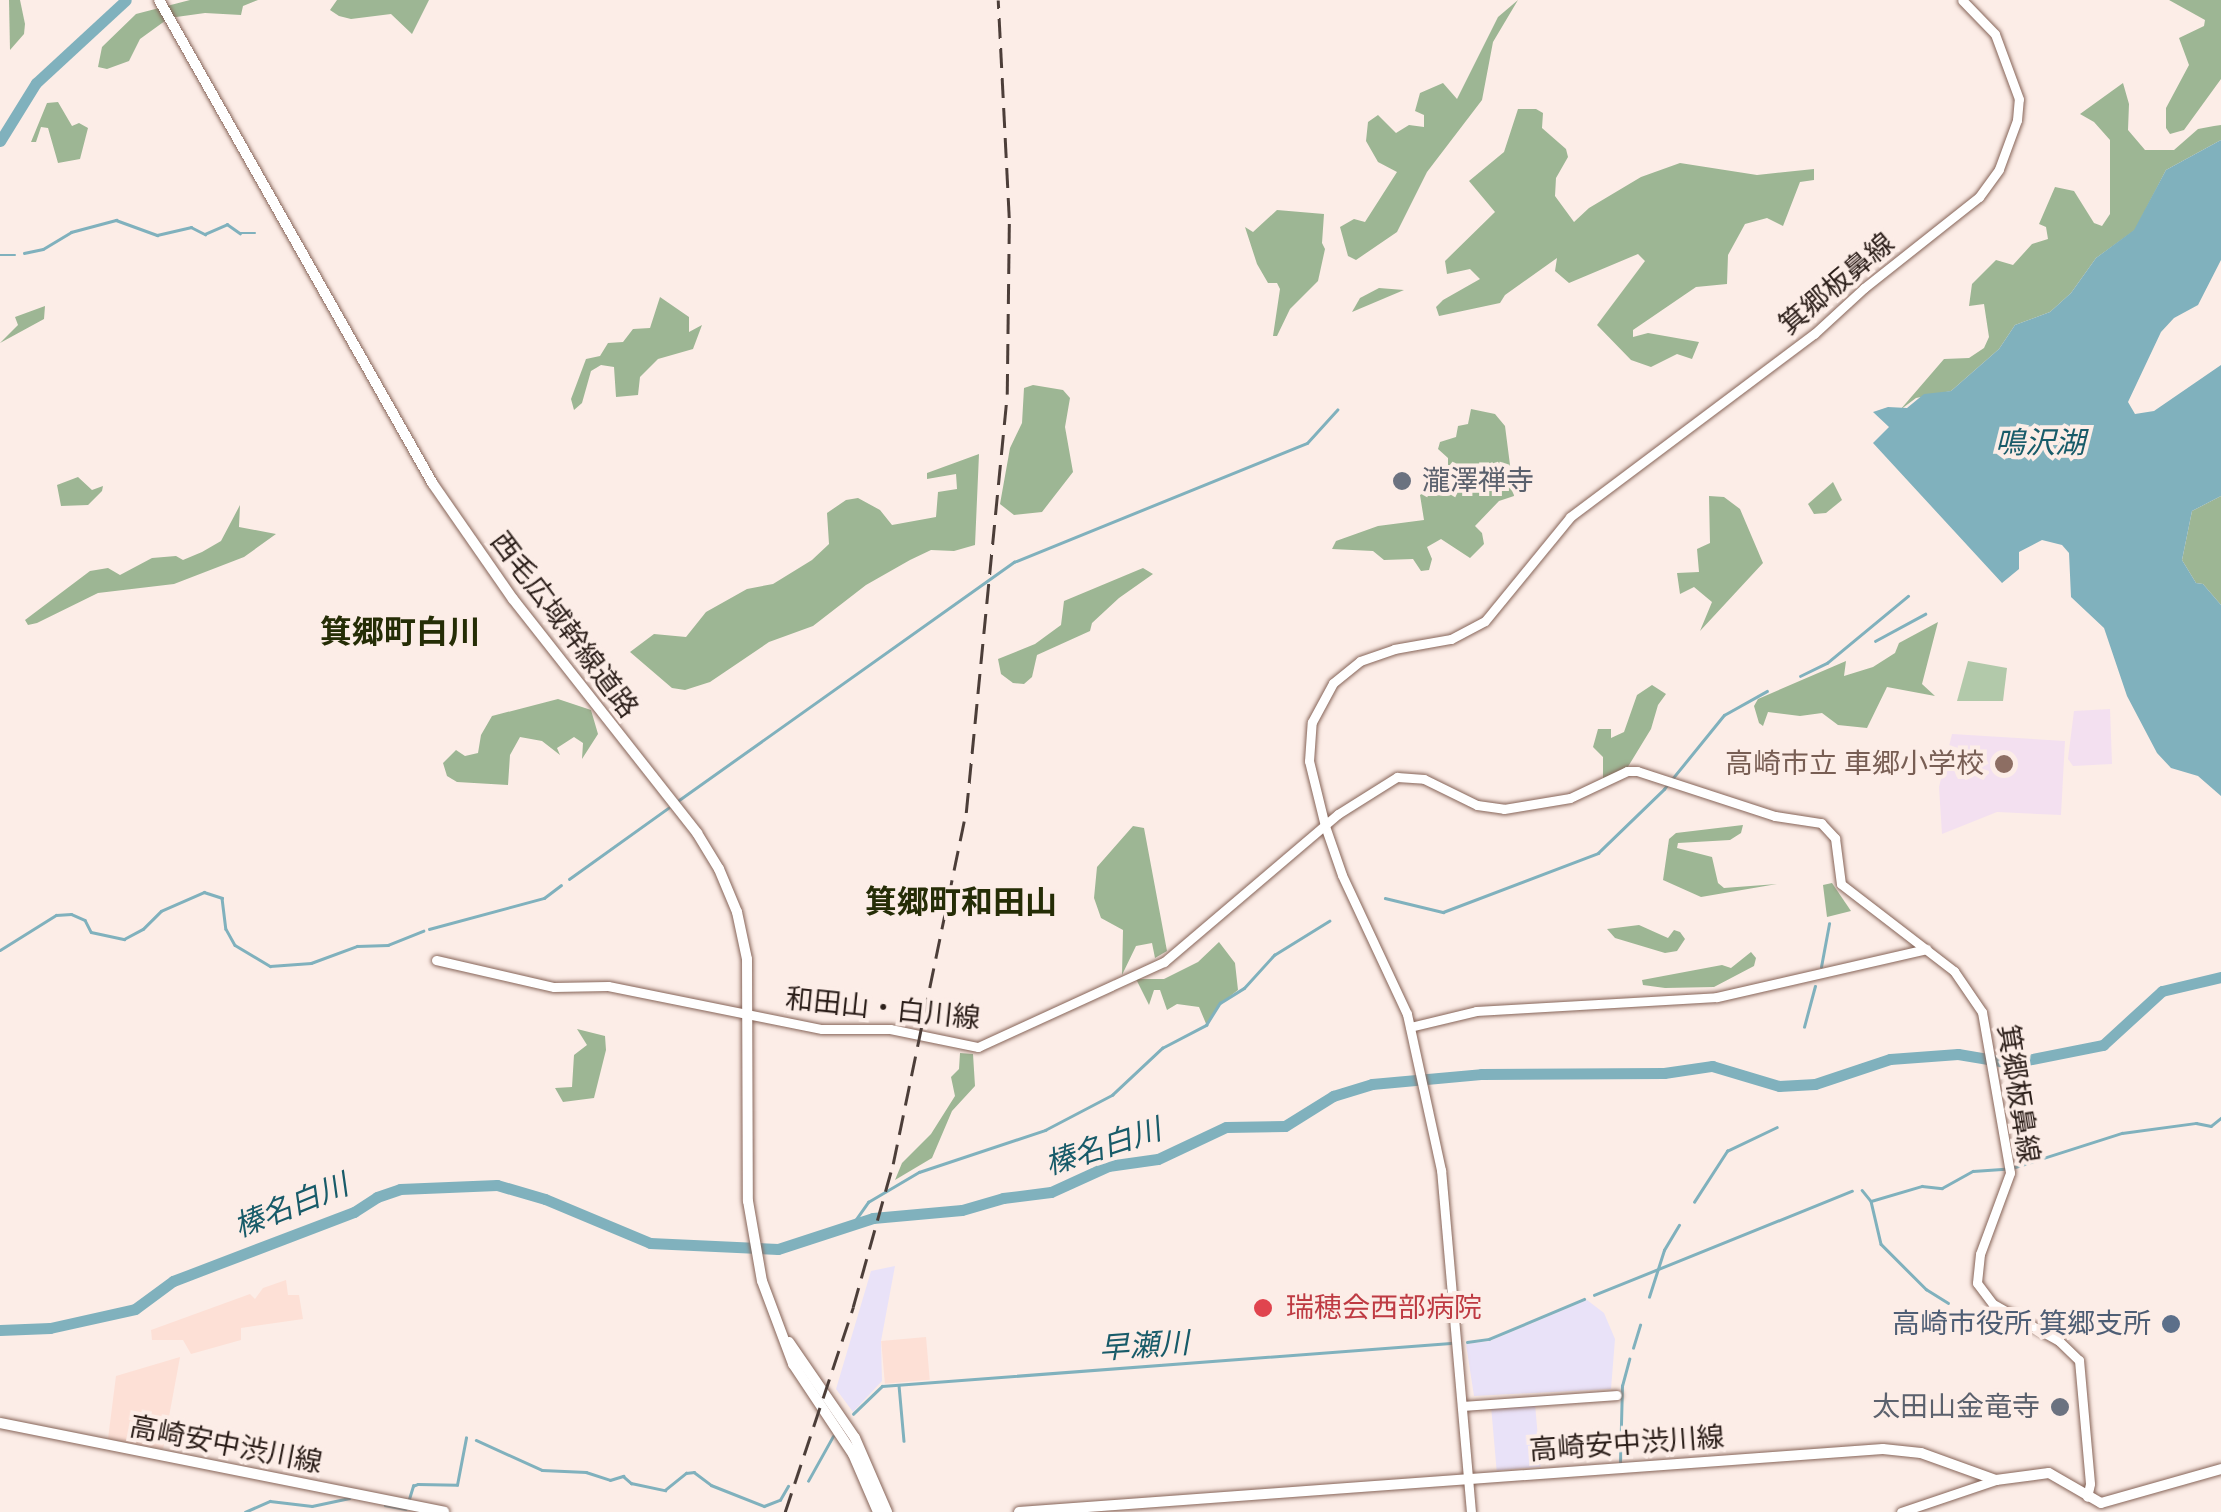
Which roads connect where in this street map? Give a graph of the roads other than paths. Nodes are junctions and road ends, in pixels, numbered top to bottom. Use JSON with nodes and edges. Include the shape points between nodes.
{"nodes":[{"id":1,"x":159,"y":0,"type":"edge"},
{"id":2,"x":1962,"y":0,"type":"edge"},
{"id":3,"x":1325,"y":826,"type":"junction"},
{"id":4,"x":1927,"y":949,"type":"junction"},
{"id":5,"x":436,"y":960,"type":"dead end"},
{"id":6,"x":750,"y":1015,"type":"junction"},
{"id":7,"x":1410,"y":1027,"type":"junction"},
{"id":8,"x":776,"y":1320,"type":"junction"},
{"id":9,"x":1617,"y":1395,"type":"dead end"},
{"id":10,"x":1463,"y":1406,"type":"junction"},
{"id":11,"x":0,"y":1423,"type":"edge"},
{"id":12,"x":2221,"y":1469,"type":"edge"},
{"id":13,"x":1468,"y":1478,"type":"junction"},
{"id":14,"x":1996,"y":1480,"type":"junction"},
{"id":15,"x":2087,"y":1497,"type":"junction"},
{"id":16,"x":444,"y":1512,"type":"edge"},
{"id":17,"x":878,"y":1512,"type":"edge"},
{"id":18,"x":887,"y":1512,"type":"edge"},
{"id":19,"x":1018,"y":1512,"type":"edge"},
{"id":20,"x":1471,"y":1512,"type":"edge"},
{"id":21,"x":1901,"y":1512,"type":"edge"}],
"edges":[{"from":1,"to":6,"type":"main road","name":"西毛広域幹線道路","via":[[433,484],[512,599],[709,852],[742,932]]},
{"from":2,"to":3,"type":"main road","name":"箕郷板鼻線","via":[[1992,29],[2019,99],[1998,168],[1979,197],[1814,334],[1570,517],[1479,626],[1451,640],[1383,652],[1344,670],[1321,700],[1309,738]]},
{"from":3,"to":4,"type":"main road","name":"箕郷板鼻線","via":[[1397,777],[1424,779],[1477,804],[1504,808],[1570,798],[1627,770],[1642,772],[1766,814],[1821,823],[1835,838],[1841,884]]},
{"from":3,"to":6,"type":"main road","name":"和田山・白川線","via":[[1164,962],[985,1045]]},
{"from":3,"to":7,"type":"main road","name":"箕郷板鼻線"},
{"from":4,"to":7,"type":"main road","via":[[1716,998],[1476,1011]]},
{"from":4,"to":15,"type":"main road","name":"箕郷板鼻線","via":[[1968,987],[1990,1038],[2010,1172],[1976,1283],[1993,1304],[2059,1340],[2078,1360]]},
{"from":5,"to":6,"type":"main road","name":"和田山・白川線","via":[[554,987],[608,986]]},
{"from":6,"to":8,"type":"main road","name":"西毛広域幹線道路","via":[[750,1217]]},
{"from":7,"to":10,"type":"main road","name":"箕郷板鼻線","via":[[1449,1220]]},
{"from":8,"to":17,"type":"main road","name":"西毛広域幹線道路","via":[[794,1364],[854,1454]]},
{"from":8,"to":18,"type":"main road","name":"西毛広域幹線道路","via":[[856,1438]]},
{"from":9,"to":10,"type":"main road"},
{"from":10,"to":13,"type":"main road","name":"箕郷板鼻線"},
{"from":11,"to":16,"type":"main road","name":"高崎安中渋川線"},
{"from":12,"to":15,"type":"main road","via":[[2101,1503]]},
{"from":13,"to":14,"type":"main road","name":"高崎安中渋川線","via":[[1883,1449],[1922,1453]]},
{"from":13,"to":19,"type":"main road","name":"高崎安中渋川線"},
{"from":13,"to":20,"type":"main road","name":"箕郷板鼻線"},
{"from":14,"to":15,"type":"main road","name":"高崎安中渋川線","via":[[2048,1473]]},
{"from":14,"to":21,"type":"main road"}]}
